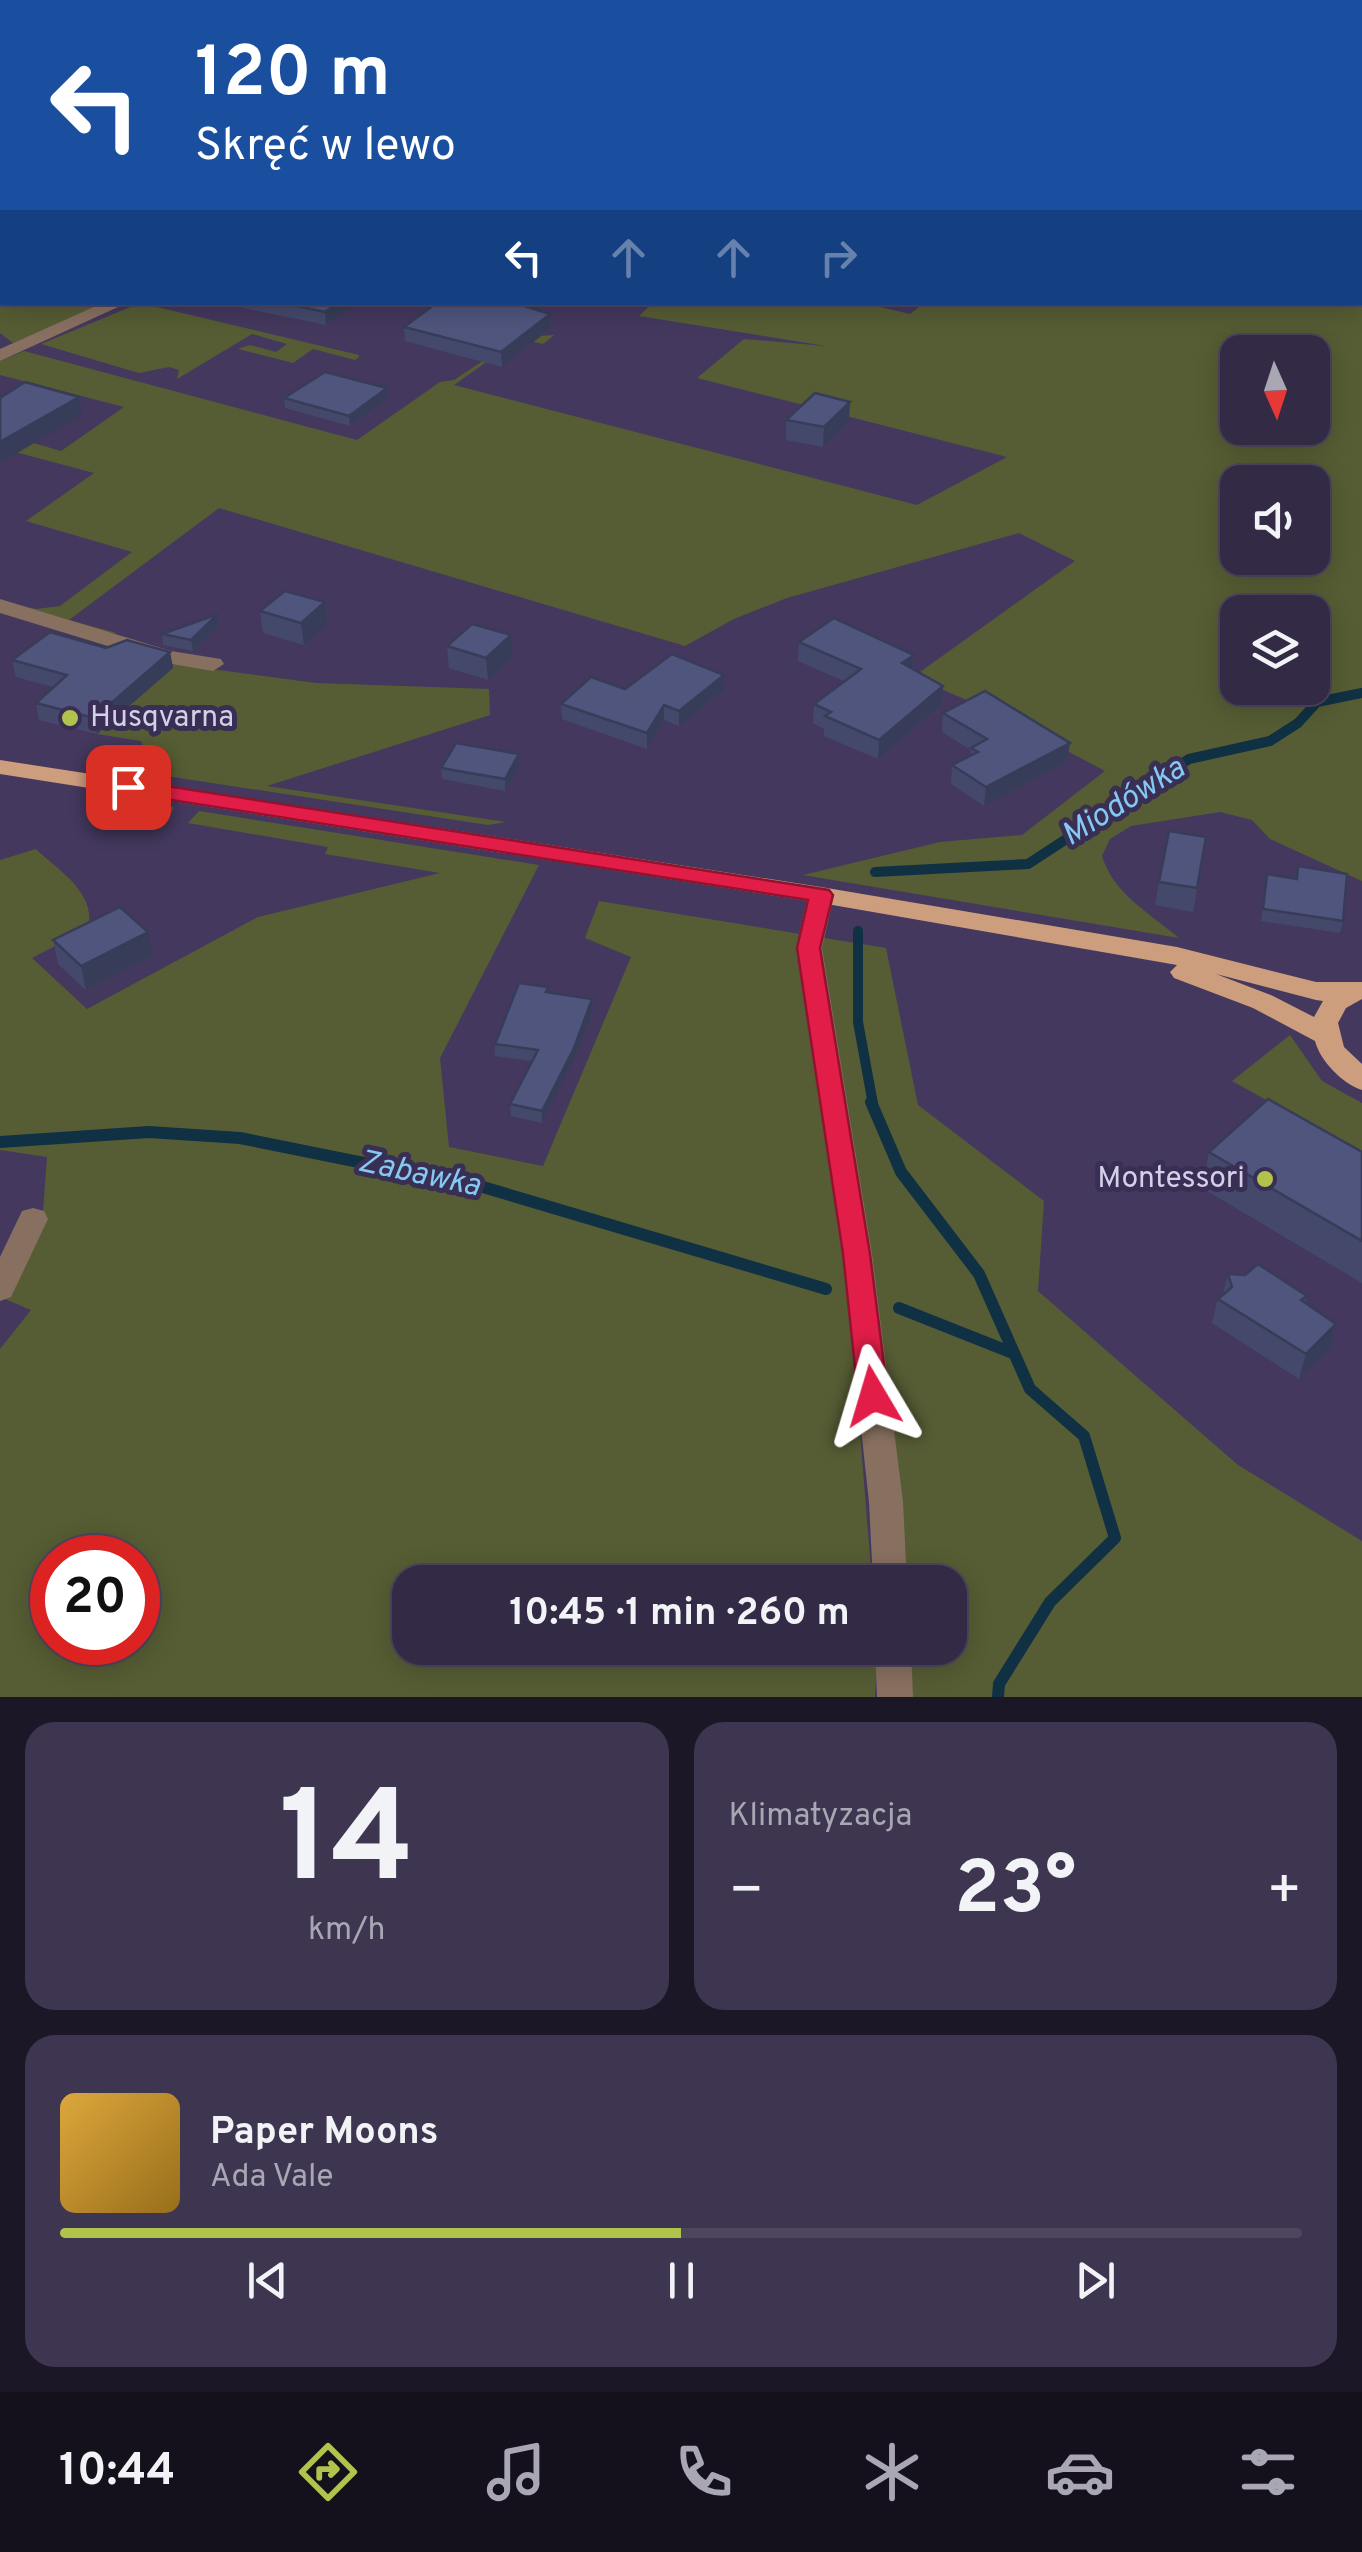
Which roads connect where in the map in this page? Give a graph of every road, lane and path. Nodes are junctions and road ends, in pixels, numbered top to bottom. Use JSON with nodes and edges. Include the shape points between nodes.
{"nodes":[{"id":1,"x":114,"y":305,"type":"edge"},
{"id":2,"x":0,"y":356,"type":"edge"},
{"id":3,"x":0,"y":606,"type":"edge"},
{"id":4,"x":213,"y":664,"type":"dead end"},
{"id":5,"x":0,"y":767,"type":"edge"},
{"id":6,"x":821,"y":895,"type":"junction"},
{"id":7,"x":1103,"y":944,"type":"junction"},
{"id":8,"x":1354,"y":991,"type":"edge"},
{"id":9,"x":1325,"y":1036,"type":"junction"},
{"id":10,"x":1362,"y":1080,"type":"edge"},
{"id":11,"x":32,"y":1220,"type":"dead end"},
{"id":12,"x":0,"y":1289,"type":"edge"},
{"id":13,"x":889,"y":1565,"type":"edge"},
{"id":14,"x":894,"y":1665,"type":"edge"},
{"id":15,"x":895,"y":1697,"type":"edge"}],
"edges":[{"from":1,"to":2,"type":"street"},
{"from":3,"to":4,"type":"street","via":[[168,657]]},
{"from":5,"to":6,"type":"main road"},
{"from":6,"to":7,"type":"main road"},
{"from":6,"to":13,"type":"street","via":[[808,948],[856,1254]]},
{"from":7,"to":8,"type":"main road","via":[[1316,991]]},
{"from":7,"to":9,"type":"main road","via":[[1263,1002]]},
{"from":8,"to":9,"type":"main road","via":[[1328,1012]]},
{"from":9,"to":10,"type":"main road","via":[[1331,1051]]},
{"from":11,"to":12,"type":"street"},
{"from":14,"to":15,"type":"street"}]}
